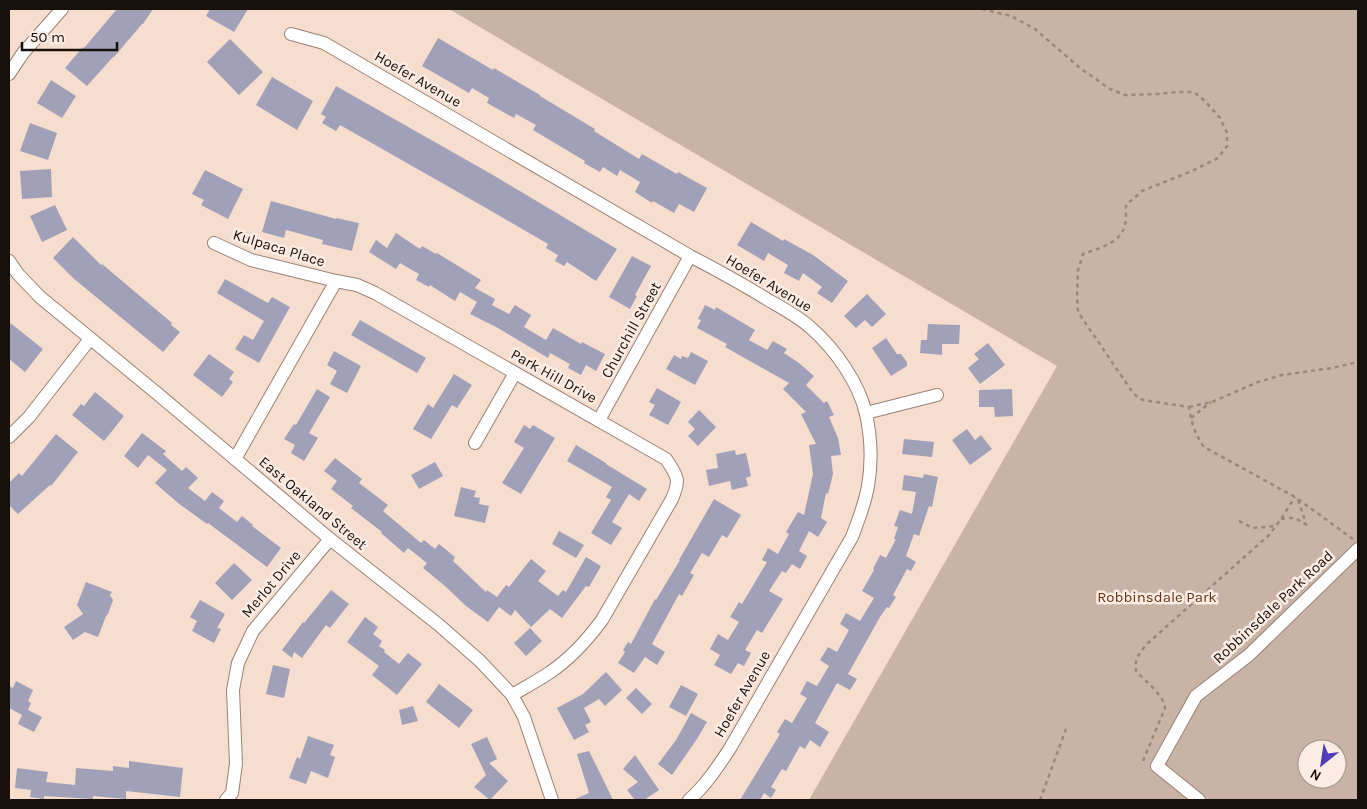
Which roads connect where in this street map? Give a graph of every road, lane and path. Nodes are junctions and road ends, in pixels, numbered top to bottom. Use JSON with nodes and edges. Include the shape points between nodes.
{"nodes":[{"id":1,"x":62,"y":9,"type":"edge"},
{"id":2,"x":982,"y":9,"type":"edge"},
{"id":3,"x":291,"y":34,"type":"dead end"},
{"id":4,"x":9,"y":74,"type":"edge"},
{"id":5,"x":214,"y":243,"type":"dead end"},
{"id":6,"x":690,"y":256,"type":"junction"},
{"id":7,"x":9,"y":260,"type":"edge"},
{"id":8,"x":336,"y":281,"type":"junction"},
{"id":9,"x":90,"y":339,"type":"junction"},
{"id":10,"x":1358,"y":362,"type":"edge"},
{"id":11,"x":515,"y":373,"type":"junction"},
{"id":12,"x":937,"y":395,"type":"dead end"},
{"id":13,"x":1212,"y":402,"type":"junction"},
{"id":14,"x":1189,"y":407,"type":"junction"},
{"id":15,"x":866,"y":413,"type":"junction"},
{"id":16,"x":1191,"y":418,"type":"junction"},
{"id":17,"x":599,"y":420,"type":"junction"},
{"id":18,"x":9,"y":437,"type":"edge"},
{"id":19,"x":475,"y":443,"type":"dead end"},
{"id":20,"x":235,"y":459,"type":"junction"},
{"id":21,"x":1295,"y":497,"type":"junction"},
{"id":22,"x":1298,"y":500,"type":"junction"},
{"id":23,"x":1282,"y":519,"type":"junction"},
{"id":24,"x":1239,"y":521,"type":"dead end"},
{"id":25,"x":1276,"y":526,"type":"junction"},
{"id":26,"x":330,"y":539,"type":"junction"},
{"id":27,"x":1358,"y":542,"type":"edge"},
{"id":28,"x":1358,"y":549,"type":"edge"},
{"id":29,"x":512,"y":695,"type":"junction"},
{"id":30,"x":1066,"y":729,"type":"dead end"},
{"id":31,"x":1143,"y":761,"type":"dead end"},
{"id":32,"x":226,"y":800,"type":"edge"},
{"id":33,"x":552,"y":800,"type":"edge"},
{"id":34,"x":689,"y":800,"type":"edge"},
{"id":35,"x":1040,"y":800,"type":"edge"},
{"id":36,"x":1199,"y":800,"type":"edge"}],
"edges":[{"from":1,"to":4,"type":"street"},
{"from":2,"to":14,"type":"path","via":[[1011,16],[1035,29],[1110,90],[1125,95],[1194,92],[1220,118],[1227,146],[1218,158],[1142,191],[1126,206],[1125,225],[1120,236],[1108,245],[1083,254],[1078,270],[1078,312],[1131,390],[1143,400]]},
{"from":3,"to":6,"type":"street","name":"Hoefer Avenue","via":[[324,43]]},
{"from":5,"to":8,"type":"street","name":"Kulpaca Place","via":[[251,260]]},
{"from":6,"to":15,"type":"street","name":"Hoefer Avenue","via":[[812,328],[845,367]]},
{"from":6,"to":17,"type":"street","name":"Churchill Street"},
{"from":7,"to":9,"type":"street","name":"East Oakland Street","via":[[40,297]]},
{"from":8,"to":11,"type":"street","name":"Park Hill Drive","via":[[375,293]]},
{"from":8,"to":20,"type":"street"},
{"from":9,"to":18,"type":"street","via":[[29,417]]},
{"from":9,"to":20,"type":"street","name":"East Oakland Street"},
{"from":10,"to":13,"type":"path","via":[[1282,375]]},
{"from":11,"to":17,"type":"street","name":"Park Hill Drive"},
{"from":11,"to":19,"type":"street"},
{"from":12,"to":15,"type":"street"},
{"from":13,"to":14,"type":"path"},
{"from":13,"to":16,"type":"path"},
{"from":14,"to":16,"type":"path"},
{"from":15,"to":34,"type":"street","name":"Hoefer Avenue","via":[[870,463],[868,487],[852,537],[728,750]]},
{"from":16,"to":21,"type":"path","via":[[1204,447]]},
{"from":17,"to":29,"type":"street","name":"Park Hill Drive","via":[[666,459],[677,474],[678,488],[590,636],[551,672]]},
{"from":20,"to":26,"type":"street","name":"East Oakland Street"},
{"from":21,"to":22,"type":"path"},
{"from":21,"to":23,"type":"path"},
{"from":22,"to":23,"type":"path","via":[[1307,525],[1292,517]]},
{"from":22,"to":27,"type":"path"},
{"from":23,"to":25,"type":"path"},
{"from":24,"to":25,"type":"path","via":[[1253,528]]},
{"from":25,"to":31,"type":"path","via":[[1140,652],[1136,671],[1165,703]]},
{"from":26,"to":29,"type":"street","name":"East Oakland Street","via":[[439,625]]},
{"from":26,"to":32,"type":"street","name":"Merlot Drive","via":[[253,630],[238,663],[233,690],[236,764],[232,793]]},
{"from":28,"to":36,"type":"street","name":"Robbinsdale Park Road","via":[[1249,655],[1196,696],[1157,766]]},
{"from":29,"to":33,"type":"street","name":"East Oakland Street","via":[[524,717]]},
{"from":30,"to":35,"type":"path"}]}
